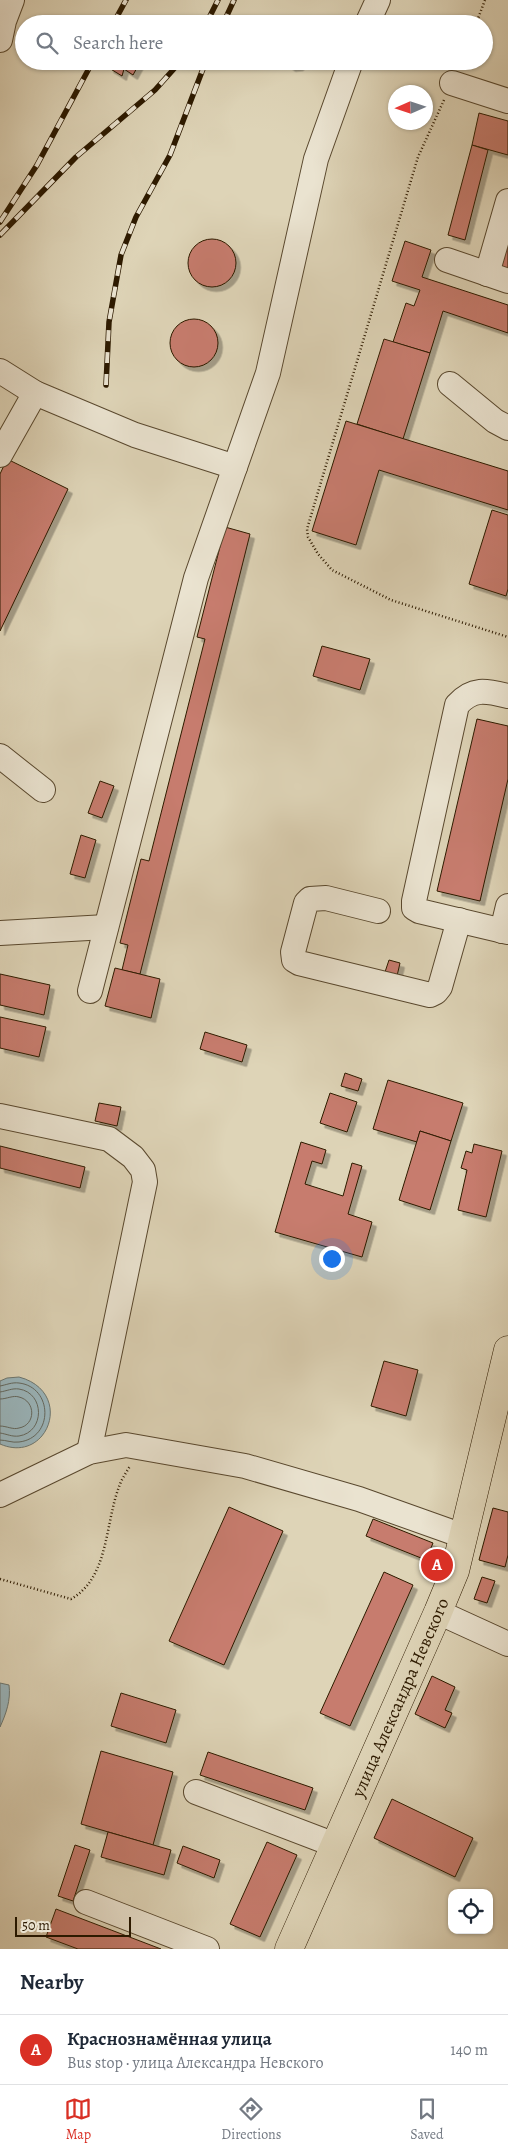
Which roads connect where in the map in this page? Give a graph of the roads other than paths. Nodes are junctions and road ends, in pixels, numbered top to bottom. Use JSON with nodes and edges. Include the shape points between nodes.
{"nodes":[{"id":1,"x":12,"y":0,"type":"edge"},
{"id":2,"x":378,"y":0,"type":"edge"},
{"id":3,"x":371,"y":15,"type":"edge"},
{"id":4,"x":0,"y":40,"type":"edge"},
{"id":5,"x":348,"y":70,"type":"edge"},
{"id":6,"x":452,"y":83,"type":"road end"},
{"id":7,"x":508,"y":101,"type":"edge"},
{"id":8,"x":508,"y":201,"type":"edge"},
{"id":9,"x":447,"y":260,"type":"dead end"},
{"id":10,"x":498,"y":277,"type":"edge"},
{"id":11,"x":0,"y":371,"type":"edge"},
{"id":12,"x":450,"y":384,"type":"dead end"},
{"id":13,"x":35,"y":393,"type":"junction"},
{"id":14,"x":508,"y":428,"type":"edge"},
{"id":15,"x":0,"y":455,"type":"edge"},
{"id":16,"x":235,"y":467,"type":"junction"},
{"id":17,"x":508,"y":696,"type":"edge"},
{"id":18,"x":0,"y":756,"type":"edge"},
{"id":19,"x":43,"y":790,"type":"dead end"},
{"id":20,"x":508,"y":906,"type":"edge"},
{"id":21,"x":378,"y":911,"type":"dead end"},
{"id":22,"x":459,"y":920,"type":"junction"},
{"id":23,"x":106,"y":927,"type":"junction"},
{"id":24,"x":505,"y":931,"type":"edge"},
{"id":25,"x":0,"y":933,"type":"edge"},
{"id":26,"x":90,"y":991,"type":"dead end"},
{"id":27,"x":0,"y":1116,"type":"edge"},
{"id":28,"x":508,"y":1350,"type":"edge"},
{"id":29,"x":89,"y":1452,"type":"junction"},
{"id":30,"x":0,"y":1495,"type":"edge"},
{"id":31,"x":463,"y":1536,"type":"junction"},
{"id":32,"x":438,"y":1612,"type":"junction"},
{"id":33,"x":508,"y":1644,"type":"edge"},
{"id":34,"x":196,"y":1792,"type":"dead end"},
{"id":35,"x":335,"y":1845,"type":"junction"},
{"id":36,"x":86,"y":1902,"type":"dead end"},
{"id":37,"x":207,"y":1949,"type":"edge"},
{"id":38,"x":289,"y":1949,"type":"edge"}],
"edges":[{"from":1,"to":4,"type":"street"},
{"from":2,"to":3,"type":"street"},
{"from":5,"to":16,"type":"street","via":[[316,159],[268,373]]},
{"from":6,"to":7,"type":"street"},
{"from":8,"to":10,"type":"street"},
{"from":9,"to":10,"type":"street"},
{"from":11,"to":13,"type":"street"},
{"from":12,"to":14,"type":"street","via":[[494,421]]},
{"from":13,"to":15,"type":"street"},
{"from":13,"to":16,"type":"street","via":[[135,435]]},
{"from":16,"to":23,"type":"street","via":[[196,578]]},
{"from":17,"to":22,"type":"street","via":[[477,691],[457,705],[414,901],[414,908],[420,911]]},
{"from":18,"to":19,"type":"street"},
{"from":20,"to":24,"type":"street"},
{"from":21,"to":22,"type":"street","via":[[326,898],[310,898],[293,952],[294,960],[430,995],[440,987]]},
{"from":22,"to":24,"type":"street"},
{"from":23,"to":25,"type":"street"},
{"from":23,"to":26,"type":"street"},
{"from":27,"to":29,"type":"street","via":[[109,1139],[134,1157],[143,1170],[145,1182]]},
{"from":28,"to":31,"type":"main road","name":"улица Александра Невского"},
{"from":29,"to":30,"type":"street"},
{"from":29,"to":31,"type":"street","via":[[126,1445],[245,1466],[359,1499]]},
{"from":31,"to":32,"type":"main road","name":"улица Александра Невского","via":[[455,1571]]},
{"from":32,"to":33,"type":"street"},
{"from":32,"to":35,"type":"main road","name":"улица Александра Невского"},
{"from":34,"to":35,"type":"street"},
{"from":35,"to":38,"type":"main road","name":"улица Александра Невского"},
{"from":36,"to":37,"type":"street"}]}
